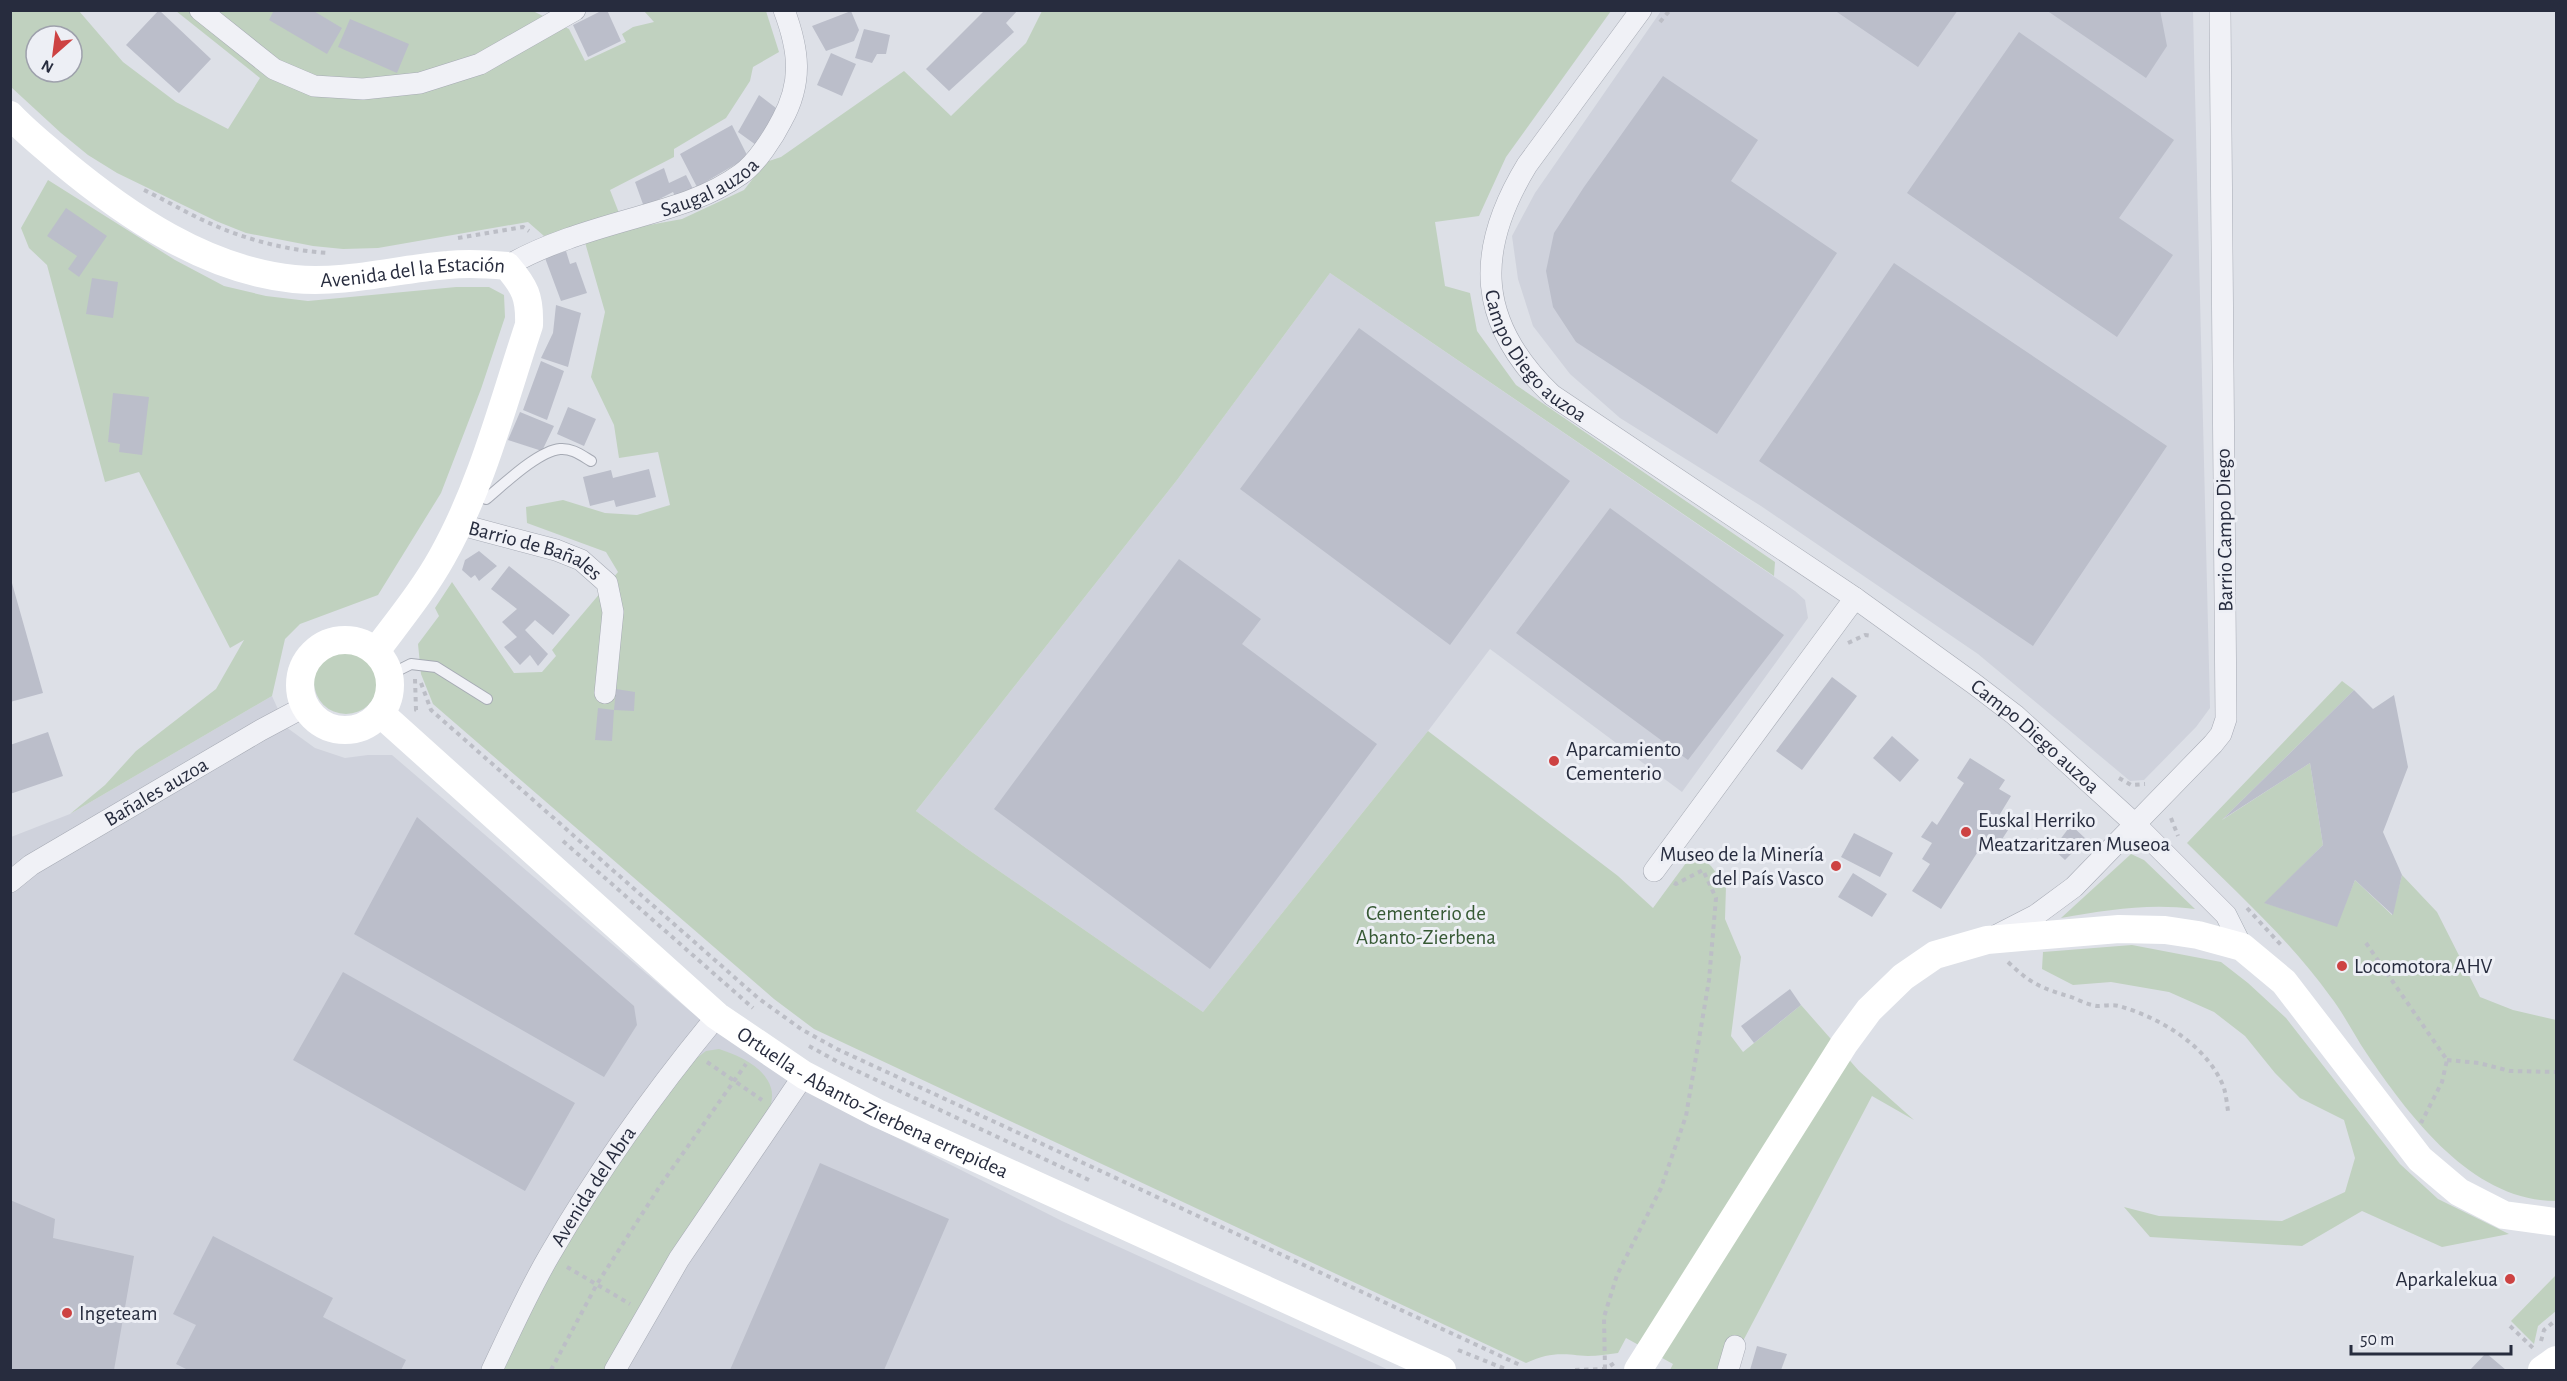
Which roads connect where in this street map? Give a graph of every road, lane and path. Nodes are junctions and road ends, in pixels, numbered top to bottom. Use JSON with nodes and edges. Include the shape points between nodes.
{"nodes":[{"id":1,"x":200,"y":10,"type":"edge"},
{"id":2,"x":575,"y":10,"type":"edge"},
{"id":3,"x":784,"y":10,"type":"edge"},
{"id":4,"x":1641,"y":10,"type":"edge"},
{"id":5,"x":1670,"y":10,"type":"edge"},
{"id":6,"x":2220,"y":10,"type":"edge"},
{"id":7,"x":1654,"y":28,"type":"dead end"},
{"id":8,"x":10,"y":115,"type":"edge"},
{"id":9,"x":140,"y":188,"type":"dead end"},
{"id":10,"x":448,"y":239,"type":"dead end"},
{"id":11,"x":532,"y":252,"type":"junction"},
{"id":12,"x":336,"y":253,"type":"dead end"},
{"id":13,"x":507,"y":266,"type":"junction"},
{"id":14,"x":591,"y":461,"type":"dead end"},
{"id":15,"x":470,"y":493,"type":"junction"},
{"id":16,"x":458,"y":524,"type":"junction"},
{"id":17,"x":1856,"y":598,"type":"junction"},
{"id":18,"x":1876,"y":637,"type":"dead end"},
{"id":19,"x":1846,"y":644,"type":"dead end"},
{"id":20,"x":392,"y":663,"type":"junction"},
{"id":21,"x":421,"y":682,"type":"dead end"},
{"id":22,"x":605,"y":693,"type":"dead end"},
{"id":23,"x":487,"y":699,"type":"dead end"},
{"id":24,"x":306,"y":706,"type":"junction"},
{"id":25,"x":380,"y":713,"type":"junction"},
{"id":26,"x":423,"y":717,"type":"dead end"},
{"id":27,"x":2114,"y":775,"type":"dead end"},
{"id":28,"x":2153,"y":778,"type":"dead end"},
{"id":29,"x":2136,"y":825,"type":"junction"},
{"id":30,"x":562,"y":841,"type":"dead end"},
{"id":31,"x":1662,"y":875,"type":"joint"},
{"id":32,"x":10,"y":882,"type":"edge"},
{"id":33,"x":1987,"y":940,"type":"junction"},
{"id":34,"x":2366,"y":943,"type":"dead end"},
{"id":35,"x":2242,"y":947,"type":"junction"},
{"id":36,"x":759,"y":1013,"type":"dead end"},
{"id":37,"x":717,"y":1016,"type":"junction"},
{"id":38,"x":802,"y":1042,"type":"dead end"},
{"id":39,"x":759,"y":1046,"type":"junction"},
{"id":40,"x":689,"y":1049,"type":"junction"},
{"id":41,"x":2447,"y":1060,"type":"junction"},
{"id":42,"x":2556,"y":1071,"type":"edge"},
{"id":43,"x":804,"y":1075,"type":"junction"},
{"id":44,"x":734,"y":1081,"type":"junction"},
{"id":45,"x":2228,"y":1111,"type":"dead end"},
{"id":46,"x":780,"y":1113,"type":"junction"},
{"id":47,"x":2420,"y":1126,"type":"dead end"},
{"id":48,"x":1099,"y":1184,"type":"dead end"},
{"id":49,"x":2556,"y":1222,"type":"edge"},
{"id":50,"x":549,"y":1256,"type":"junction"},
{"id":51,"x":597,"y":1284,"type":"junction"},
{"id":52,"x":646,"y":1313,"type":"junction"},
{"id":53,"x":2510,"y":1326,"type":"dead end"},
{"id":54,"x":2529,"y":1344,"type":"dead end"},
{"id":55,"x":1735,"y":1346,"type":"dead end"},
{"id":56,"x":1448,"y":1359,"type":"edge"},
{"id":57,"x":2556,"y":1360,"type":"edge"},
{"id":58,"x":1629,"y":1364,"type":"edge"},
{"id":59,"x":1520,"y":1365,"type":"dead end"},
{"id":60,"x":1605,"y":1369,"type":"edge"},
{"id":61,"x":492,"y":1371,"type":"edge"},
{"id":62,"x":551,"y":1371,"type":"edge"},
{"id":63,"x":615,"y":1371,"type":"edge"},
{"id":64,"x":1508,"y":1371,"type":"edge"},
{"id":65,"x":1575,"y":1371,"type":"edge"},
{"id":66,"x":1728,"y":1371,"type":"edge"},
{"id":67,"x":2542,"y":1371,"type":"edge"}],
"edges":[{"from":1,"to":2,"type":"street","via":[[274,69],[314,86],[363,89],[420,83],[480,64]]},
{"from":3,"to":11,"type":"street","name":"Saugal auzoa","via":[[792,30],[798,69],[791,103],[774,135],[742,174],[688,202]]},
{"from":4,"to":17,"type":"street","name":"Campo Diego auzoa","via":[[1527,165],[1500,215],[1491,253],[1496,313],[1513,349],[1552,395]]},
{"from":5,"to":7,"type":"path"},
{"from":6,"to":29,"type":"street","name":"Barrio Campo Diego","via":[[2226,719],[2213,744]]},
{"from":8,"to":13,"type":"street","name":"Avenida del la Estación","via":[[126,212],[181,243],[236,267],[294,279],[350,278],[449,264]]},
{"from":9,"to":12,"type":"path","via":[[208,223],[247,237],[288,248]]},
{"from":10,"to":11,"type":"path","via":[[523,226],[532,234]]},
{"from":11,"to":13,"type":"street","name":"Saugal auzoa"},
{"from":13,"to":15,"type":"street","name":"Avenida del la Estación","via":[[522,284],[530,304],[529,325]]},
{"from":14,"to":15,"type":"lane","via":[[575,452],[552,451],[486,499]]},
{"from":15,"to":16,"type":"street","name":"Avenida del la Estación"},
{"from":16,"to":20,"type":"street","name":"Avenida del la Estación","via":[[418,597]]},
{"from":16,"to":22,"type":"street","name":"Barrio de Bañales","via":[[556,550],[581,560],[607,583],[613,612]]},
{"from":17,"to":29,"type":"street","name":"Campo Diego auzoa","via":[[2015,715]]},
{"from":17,"to":31,"type":"street"},
{"from":18,"to":19,"type":"path","via":[[1865,636]]},
{"from":20,"to":23,"type":"lane","via":[[436,667]]},
{"from":20,"to":24,"type":"street","via":[[364,643],[336,640],[323,645],[312,654],[300,679]]},
{"from":20,"to":25,"type":"street","via":[[391,688]]},
{"from":20,"to":26,"type":"path","via":[[415,676],[416,710]]},
{"from":21,"to":59,"type":"path","via":[[432,710],[758,998],[801,1029]]},
{"from":24,"to":25,"type":"street","via":[[323,724],[348,730],[371,722]]},
{"from":24,"to":32,"type":"street","name":"Bañales auzoa","via":[[31,865]]},
{"from":25,"to":37,"type":"street","name":"Ortuella - Abanto-Zierbena errepidea"},
{"from":27,"to":28,"type":"path","via":[[2131,785],[2148,784]]},
{"from":29,"to":33,"type":"street","name":"Barrio Campo Diego","via":[[2074,887],[2036,915]]},
{"from":29,"to":35,"type":"street","name":"Campo Diego auzoa","via":[[2226,915]]},
{"from":30,"to":36,"type":"path"},
{"from":31,"to":60,"type":"path","via":[[1676,884],[1703,870],[1716,898],[1709,980],[1686,1116],[1660,1188],[1617,1275],[1604,1317]]},
{"from":33,"to":35,"type":"street","via":[[2118,929],[2165,930]]},
{"from":33,"to":45,"type":"path","via":[[2042,989],[2095,1006],[2116,1005],[2144,1014],[2177,1032],[2201,1053],[2224,1088]]},
{"from":33,"to":58,"type":"street","via":[[1935,955],[1903,977],[1869,1010]]},
{"from":34,"to":41,"type":"path"},
{"from":35,"to":49,"type":"street","via":[[2284,982],[2420,1159],[2459,1192],[2504,1215]]},
{"from":37,"to":39,"type":"street","name":"Ortuella - Abanto-Zierbena errepidea"},
{"from":37,"to":40,"type":"street","name":"Avenida del Abra"},
{"from":38,"to":48,"type":"path"},
{"from":39,"to":43,"type":"street","name":"Ortuella - Abanto-Zierbena errepidea"},
{"from":39,"to":44,"type":"path"},
{"from":40,"to":44,"type":"path"},
{"from":40,"to":50,"type":"street","name":"Avenida del Abra","via":[[631,1128]]},
{"from":41,"to":42,"type":"path","via":[[2510,1071]]},
{"from":41,"to":47,"type":"path","via":[[2442,1082]]},
{"from":43,"to":46,"type":"street"},
{"from":43,"to":56,"type":"street","name":"Ortuella - Abanto-Zierbena errepidea","via":[[877,1113]]},
{"from":44,"to":46,"type":"path"},
{"from":44,"to":51,"type":"path"},
{"from":46,"to":52,"type":"street","via":[[728,1185]]},
{"from":50,"to":51,"type":"path"},
{"from":50,"to":61,"type":"street","name":"Avenida del Abra"},
{"from":51,"to":52,"type":"path"},
{"from":51,"to":62,"type":"path"},
{"from":52,"to":63,"type":"street"},
{"from":53,"to":54,"type":"path"},
{"from":55,"to":66,"type":"street"},
{"from":56,"to":64,"type":"path"},
{"from":57,"to":67,"type":"street"},
{"from":58,"to":60,"type":"path"},
{"from":60,"to":65,"type":"path"}]}
